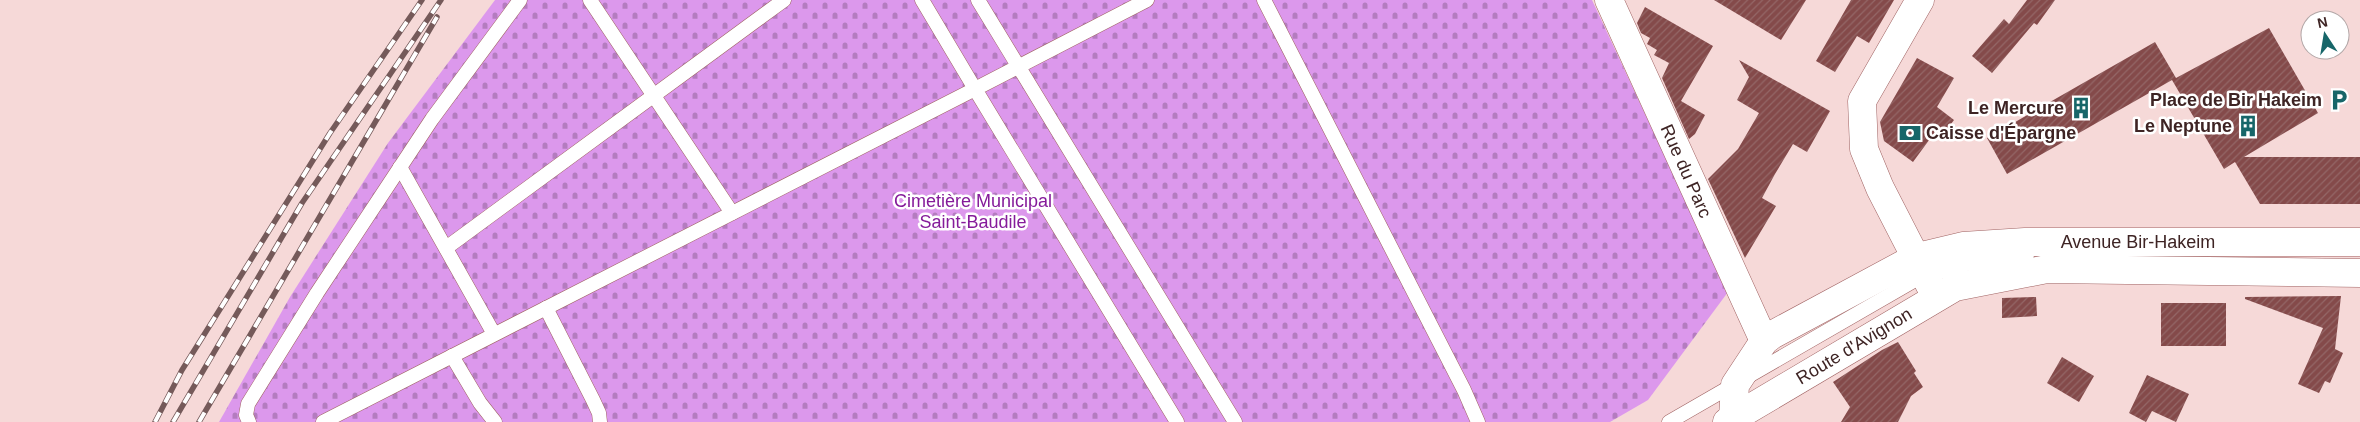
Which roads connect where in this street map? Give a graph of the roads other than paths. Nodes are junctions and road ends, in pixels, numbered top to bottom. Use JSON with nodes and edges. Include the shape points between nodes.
{"nodes":[{"id":1,"x":520,"y":0,"type":"edge"},
{"id":2,"x":590,"y":0,"type":"edge"},
{"id":3,"x":784,"y":0,"type":"edge"},
{"id":4,"x":922,"y":0,"type":"edge"},
{"id":5,"x":978,"y":0,"type":"edge"},
{"id":6,"x":1147,"y":0,"type":"edge"},
{"id":7,"x":1264,"y":0,"type":"edge"},
{"id":8,"x":1609,"y":0,"type":"edge"},
{"id":9,"x":1920,"y":0,"type":"edge"},
{"id":10,"x":1018,"y":66,"type":"junction"},
{"id":11,"x":975,"y":89,"type":"junction"},
{"id":12,"x":654,"y":96,"type":"junction"},
{"id":13,"x":400,"y":167,"type":"junction"},
{"id":14,"x":732,"y":213,"type":"junction"},
{"id":15,"x":2360,"y":242,"type":"edge"},
{"id":16,"x":446,"y":248,"type":"junction"},
{"id":17,"x":2022,"y":255,"type":"junction"},
{"id":18,"x":2360,"y":256,"type":"edge"},
{"id":19,"x":2047,"y":269,"type":"junction"},
{"id":20,"x":2360,"y":273,"type":"edge"},
{"id":21,"x":1926,"y":277,"type":"junction"},
{"id":22,"x":546,"y":308,"type":"junction"},
{"id":23,"x":494,"y":334,"type":"junction"},
{"id":24,"x":1764,"y":341,"type":"junction"},
{"id":25,"x":452,"y":356,"type":"junction"},
{"id":26,"x":1735,"y":385,"type":"junction"},
{"id":27,"x":1730,"y":420,"type":"edge"},
{"id":28,"x":249,"y":422,"type":"edge"},
{"id":29,"x":323,"y":422,"type":"edge"},
{"id":30,"x":495,"y":422,"type":"edge"},
{"id":31,"x":600,"y":422,"type":"edge"},
{"id":32,"x":1177,"y":422,"type":"edge"},
{"id":33,"x":1235,"y":422,"type":"edge"},
{"id":34,"x":1478,"y":422,"type":"edge"},
{"id":35,"x":1669,"y":422,"type":"edge"}],
"edges":[{"from":1,"to":13,"type":"lane"},
{"from":2,"to":12,"type":"lane"},
{"from":3,"to":12,"type":"lane"},
{"from":4,"to":11,"type":"lane"},
{"from":5,"to":10,"type":"lane"},
{"from":6,"to":10,"type":"lane"},
{"from":7,"to":34,"type":"lane"},
{"from":8,"to":24,"type":"main road","name":"Rue du Parc"},
{"from":9,"to":21,"type":"main road","via":[[1862,101],[1864,149],[1880,188]]},
{"from":10,"to":11,"type":"lane"},
{"from":10,"to":33,"type":"lane"},
{"from":11,"to":14,"type":"lane"},
{"from":11,"to":32,"type":"lane"},
{"from":12,"to":14,"type":"lane"},
{"from":12,"to":16,"type":"lane"},
{"from":13,"to":16,"type":"lane"},
{"from":13,"to":28,"type":"lane","via":[[248,404],[246,415]]},
{"from":14,"to":22,"type":"lane"},
{"from":15,"to":21,"type":"main road","name":"Avenue Bir-Hakeim","via":[[2025,242],[1963,246]]},
{"from":16,"to":23,"type":"lane"},
{"from":17,"to":18,"type":"lane"},
{"from":17,"to":19,"type":"lane"},
{"from":17,"to":21,"type":"lane","via":[[1966,264]]},
{"from":19,"to":20,"type":"main road","name":"Avenue Bir-Hakeim"},
{"from":19,"to":21,"type":"main road","name":"Avenue Bir-Hakeim","via":[[1955,287]]},
{"from":21,"to":24,"type":"main road","name":"Route d'Avignon","via":[[1772,335]]},
{"from":21,"to":26,"type":"lane"},
{"from":21,"to":27,"type":"main road","name":"Route d'Avignon"},
{"from":22,"to":23,"type":"lane"},
{"from":22,"to":31,"type":"lane","via":[[593,400]]},
{"from":23,"to":25,"type":"lane"},
{"from":24,"to":26,"type":"main road","name":"Route d'Avignon"},
{"from":25,"to":29,"type":"lane"},
{"from":25,"to":30,"type":"lane"},
{"from":26,"to":27,"type":"main road","name":"Route d'Avignon"},
{"from":26,"to":35,"type":"lane"}]}
